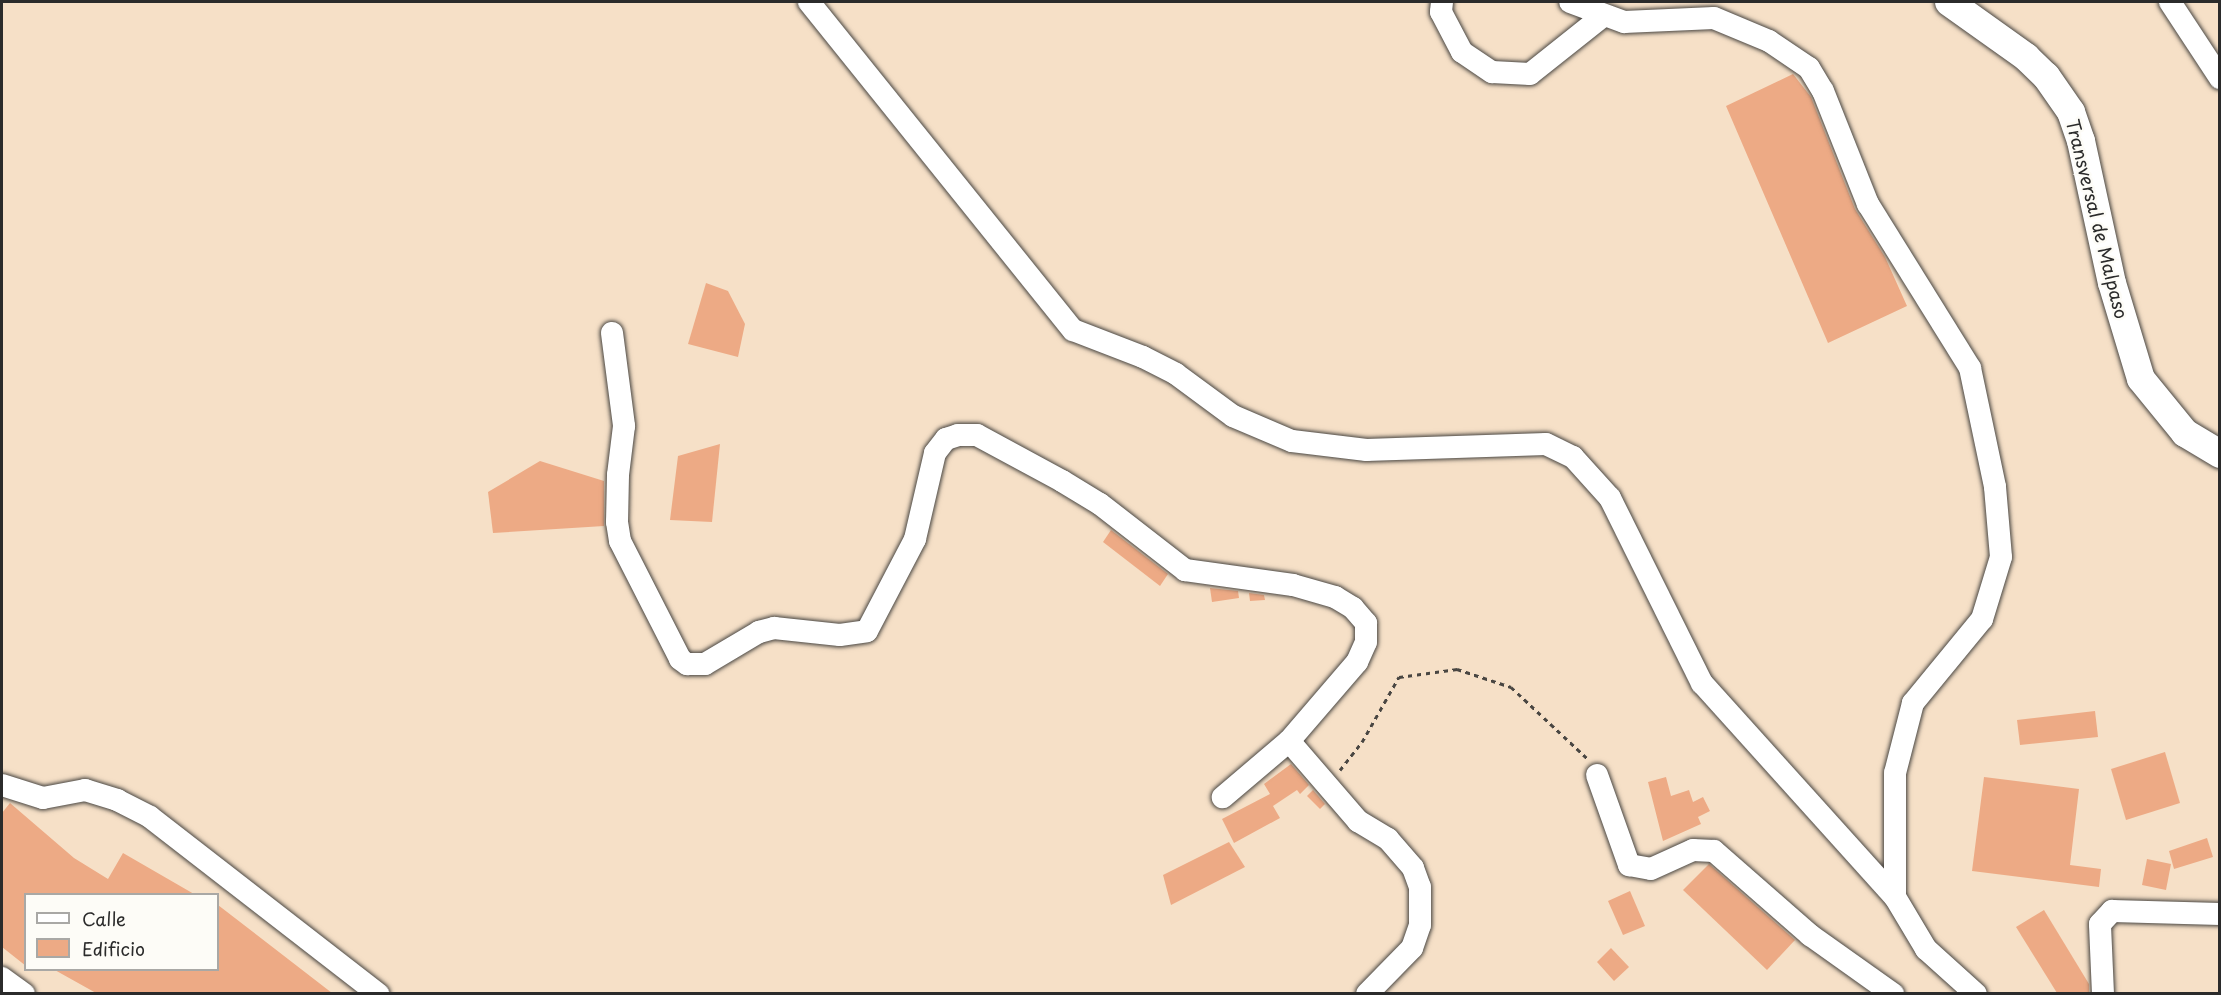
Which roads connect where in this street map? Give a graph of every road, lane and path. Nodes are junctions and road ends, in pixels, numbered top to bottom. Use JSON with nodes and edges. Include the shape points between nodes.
{"nodes":[{"id":1,"x":809,"y":2,"type":"edge"},
{"id":2,"x":1442,"y":2,"type":"edge"},
{"id":3,"x":1570,"y":2,"type":"edge"},
{"id":4,"x":1950,"y":2,"type":"edge"},
{"id":5,"x":2170,"y":2,"type":"edge"},
{"id":6,"x":1603,"y":16,"type":"junction"},
{"id":7,"x":2220,"y":78,"type":"edge"},
{"id":8,"x":612,"y":333,"type":"dead end"},
{"id":9,"x":2220,"y":454,"type":"edge"},
{"id":10,"x":1289,"y":741,"type":"junction"},
{"id":11,"x":1597,"y":775,"type":"joint"},
{"id":12,"x":2,"y":785,"type":"edge"},
{"id":13,"x":1329,"y":789,"type":"junction"},
{"id":14,"x":1223,"y":797,"type":"dead end"},
{"id":15,"x":1895,"y":897,"type":"junction"},
{"id":16,"x":2220,"y":914,"type":"edge"},
{"id":17,"x":2,"y":978,"type":"edge"},
{"id":18,"x":24,"y":993,"type":"edge"},
{"id":19,"x":378,"y":993,"type":"edge"},
{"id":20,"x":1367,"y":993,"type":"edge"},
{"id":21,"x":1893,"y":993,"type":"edge"},
{"id":22,"x":1976,"y":993,"type":"edge"},
{"id":23,"x":2103,"y":993,"type":"edge"}],
"edges":[{"from":1,"to":15,"type":"street","via":[[1073,330],[1143,357],[1176,374],[1233,416],[1292,441],[1366,450],[1546,444],[1573,457],[1610,498],[1702,683]]},
{"from":2,"to":6,"type":"street","via":[[1441,12],[1462,52],[1492,72],[1530,74]]},
{"from":3,"to":6,"type":"street"},
{"from":4,"to":9,"type":"main road","name":"Transversal de Malpaso","via":[[2026,57],[2046,76],[2071,112],[2122,323],[2141,379],[2185,433]]},
{"from":5,"to":7,"type":"street"},
{"from":6,"to":15,"type":"street","via":[[1624,22],[1714,18],[1769,41],[1809,68],[1823,91],[1868,204],[1970,368],[1995,487],[2001,557],[1982,619],[1913,703],[1895,773]]},
{"from":8,"to":10,"type":"street","via":[[624,426],[616,522],[620,541],[680,659],[687,664],[705,664],[759,632],[774,628],[840,635],[867,631],[915,539],[940,444],[952,436],[977,435],[1100,504],[1185,570],[1293,585],[1335,597],[1353,608],[1366,623],[1366,642],[1357,662]]},
{"from":10,"to":13,"type":"street"},
{"from":10,"to":14,"type":"street"},
{"from":11,"to":13,"type":"path","via":[[1576,744],[1511,687],[1457,669],[1399,677],[1376,720]]},
{"from":11,"to":21,"type":"street","via":[[1629,865],[1652,869],[1694,850],[1714,851],[1810,935]]},
{"from":12,"to":19,"type":"street","via":[[43,798],[86,790],[150,817]]},
{"from":13,"to":20,"type":"street","via":[[1358,821],[1388,839],[1413,868],[1420,887],[1420,925],[1412,948]]},
{"from":15,"to":22,"type":"street","via":[[1926,949]]},
{"from":16,"to":23,"type":"street","via":[[2112,911],[2100,924]]},
{"from":17,"to":18,"type":"street"}]}
